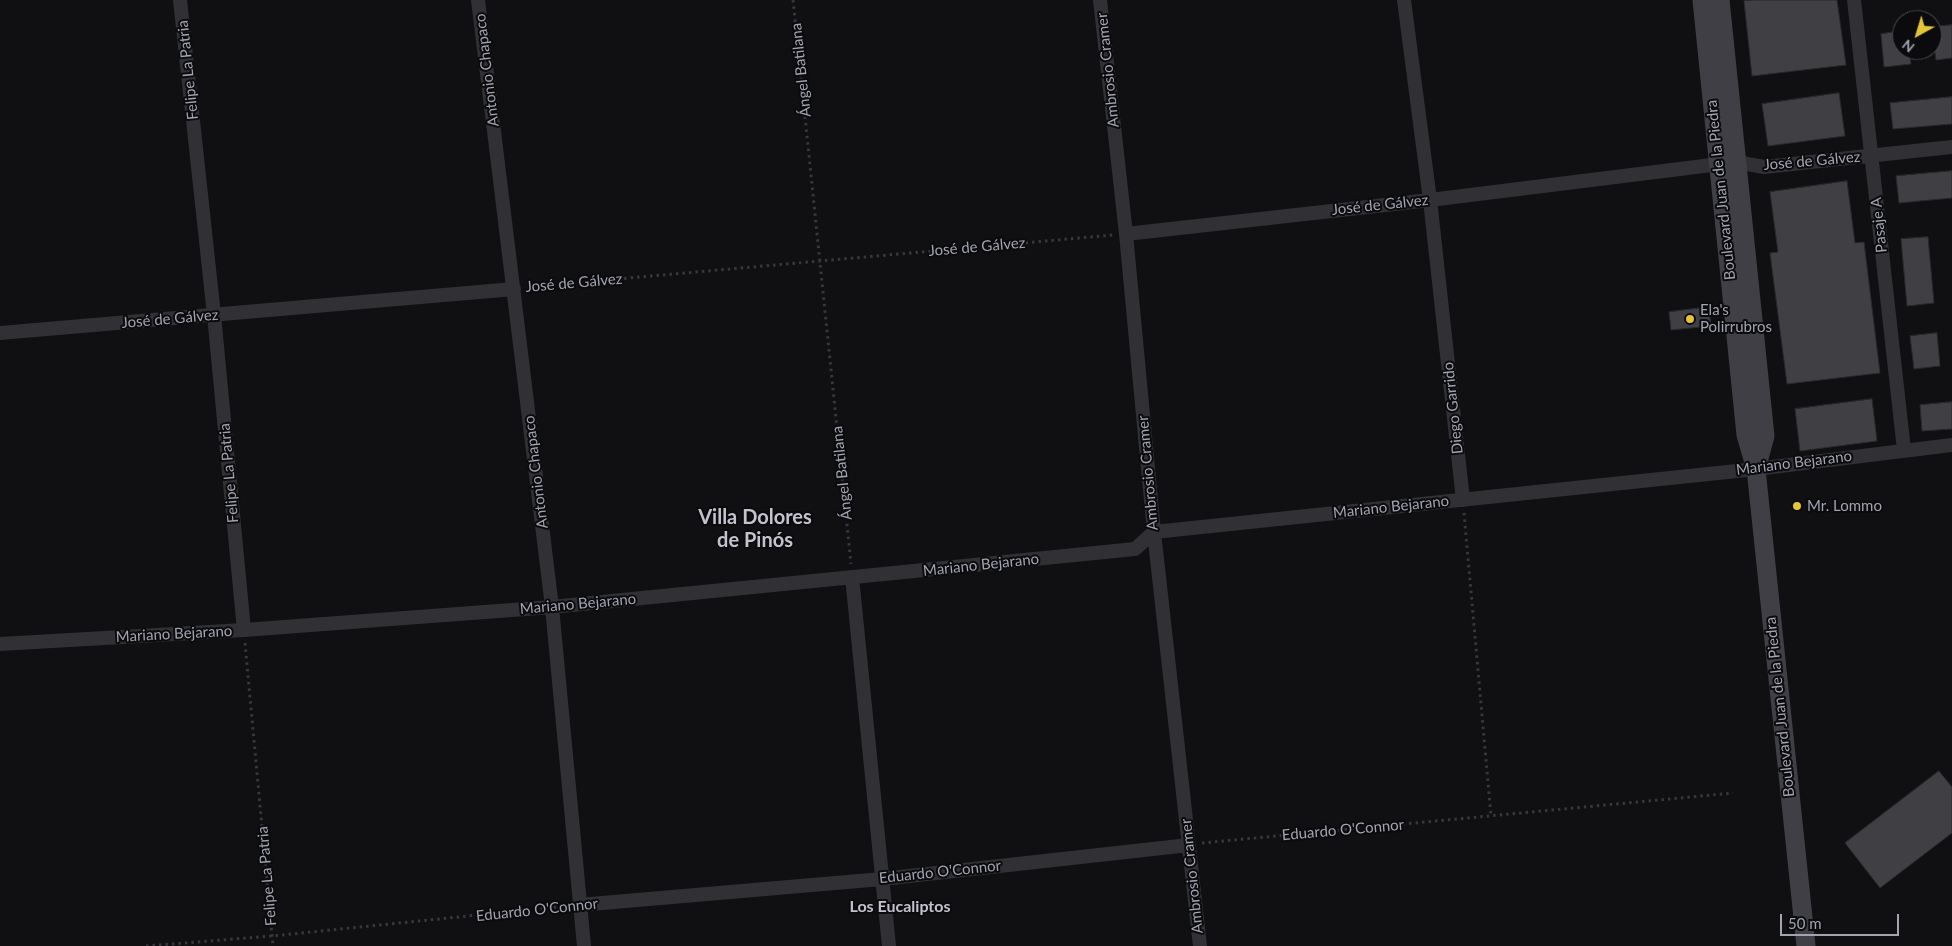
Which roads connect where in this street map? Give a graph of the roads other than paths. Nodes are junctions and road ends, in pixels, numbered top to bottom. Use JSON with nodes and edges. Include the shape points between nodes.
{"nodes":[{"id":1,"x":180,"y":0,"type":"edge"},
{"id":2,"x":478,"y":0,"type":"edge"},
{"id":3,"x":1100,"y":0,"type":"edge"},
{"id":4,"x":1404,"y":0,"type":"edge"},
{"id":5,"x":1702,"y":0,"type":"edge"},
{"id":6,"x":1720,"y":0,"type":"edge"},
{"id":7,"x":1854,"y":0,"type":"edge"},
{"id":8,"x":1952,"y":147,"type":"edge"},
{"id":9,"x":1872,"y":156,"type":"junction"},
{"id":10,"x":1727,"y":163,"type":"junction"},
{"id":11,"x":1430,"y":200,"type":"junction"},
{"id":12,"x":1126,"y":234,"type":"junction"},
{"id":13,"x":514,"y":289,"type":"junction"},
{"id":14,"x":214,"y":315,"type":"junction"},
{"id":15,"x":0,"y":333,"type":"edge"},
{"id":16,"x":1952,"y":445,"type":"edge"},
{"id":17,"x":1904,"y":450,"type":"junction"},
{"id":18,"x":1756,"y":469,"type":"junction"},
{"id":19,"x":1463,"y":500,"type":"junction"},
{"id":20,"x":1154,"y":532,"type":"junction"},
{"id":21,"x":852,"y":578,"type":"junction"},
{"id":22,"x":552,"y":607,"type":"junction"},
{"id":23,"x":244,"y":630,"type":"junction"},
{"id":24,"x":0,"y":644,"type":"edge"},
{"id":25,"x":1188,"y":845,"type":"junction"},
{"id":26,"x":882,"y":878,"type":"junction"},
{"id":27,"x":579,"y":905,"type":"junction"},
{"id":28,"x":584,"y":946,"type":"edge"},
{"id":29,"x":889,"y":946,"type":"edge"},
{"id":30,"x":1200,"y":946,"type":"edge"},
{"id":31,"x":1806,"y":946,"type":"edge"}],
"edges":[{"from":1,"to":14,"type":"street","name":"Felipe La Patria"},
{"from":2,"to":13,"type":"street","name":"Antonio Chapaco"},
{"from":3,"to":12,"type":"street","name":"Ambrosio Cramer"},
{"from":4,"to":11,"type":"street","name":"Diego Garrido"},
{"from":5,"to":10,"type":"main road","name":"Boulevard Juan de la Piedra"},
{"from":6,"to":10,"type":"main road","name":"Boulevard Juan de la Piedra"},
{"from":7,"to":9,"type":"street","name":"Pasaje A"},
{"from":8,"to":9,"type":"street","name":"José de Gálvez"},
{"from":9,"to":10,"type":"street","name":"José de Gálvez","via":[[1764,167]]},
{"from":9,"to":17,"type":"street","name":"Pasaje A"},
{"from":10,"to":11,"type":"street","name":"José de Gálvez"},
{"from":10,"to":18,"type":"main road","name":"Boulevard Juan de la Piedra","via":[[1746,435]]},
{"from":11,"to":12,"type":"street","name":"José de Gálvez"},
{"from":11,"to":19,"type":"street","name":"Diego Garrido"},
{"from":12,"to":20,"type":"street","name":"Ambrosio Cramer"},
{"from":13,"to":14,"type":"street","name":"José de Gálvez"},
{"from":13,"to":22,"type":"street","name":"Antonio Chapaco"},
{"from":14,"to":15,"type":"street","name":"José de Gálvez"},
{"from":14,"to":23,"type":"street","name":"Felipe La Patria"},
{"from":16,"to":17,"type":"street","name":"Mariano Bejarano"},
{"from":17,"to":18,"type":"street","name":"Mariano Bejarano"},
{"from":18,"to":19,"type":"street","name":"Mariano Bejarano"},
{"from":18,"to":31,"type":"main road","name":"Boulevard Juan de la Piedra"},
{"from":19,"to":20,"type":"street","name":"Mariano Bejarano"},
{"from":20,"to":21,"type":"street","name":"Mariano Bejarano","via":[[1135,549]]},
{"from":20,"to":25,"type":"street","name":"Ambrosio Cramer"},
{"from":21,"to":22,"type":"street","name":"Mariano Bejarano"},
{"from":21,"to":26,"type":"street"},
{"from":22,"to":23,"type":"street","name":"Mariano Bejarano"},
{"from":22,"to":27,"type":"street","name":"Antonio Chapaco"},
{"from":23,"to":24,"type":"street","name":"Mariano Bejarano"},
{"from":25,"to":26,"type":"street","name":"Eduardo O'Connor"},
{"from":25,"to":30,"type":"street","name":"Ambrosio Cramer"},
{"from":26,"to":27,"type":"street","name":"Eduardo O'Connor"},
{"from":26,"to":29,"type":"street"},
{"from":27,"to":28,"type":"street","name":"Antonio Chapaco"}]}
